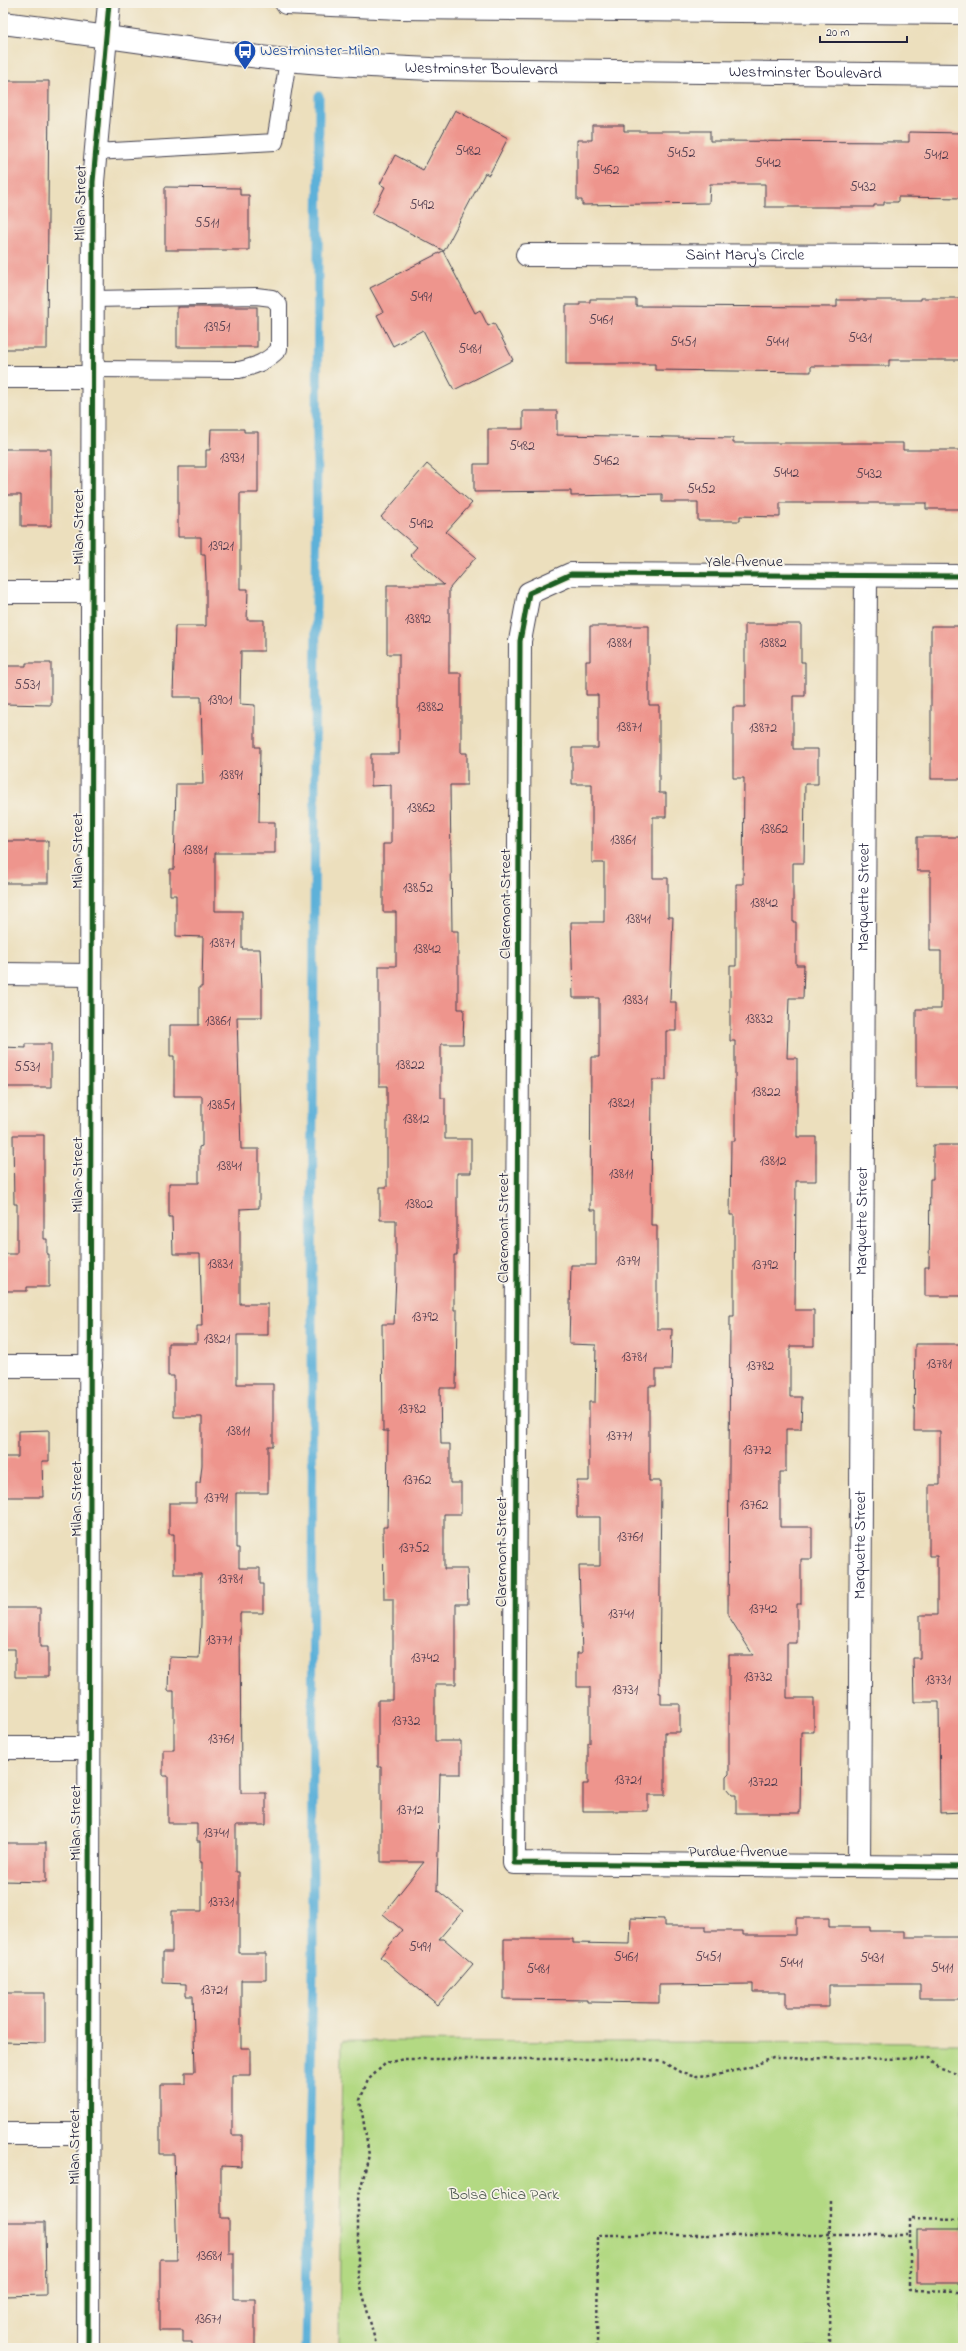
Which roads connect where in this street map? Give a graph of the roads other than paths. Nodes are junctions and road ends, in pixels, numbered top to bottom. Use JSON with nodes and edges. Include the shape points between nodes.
{"nodes":[{"id":1,"x":109,"y":3,"type":"edge"},
{"id":2,"x":286,"y":3,"type":"edge"},
{"id":3,"x":963,"y":13,"type":"edge"},
{"id":4,"x":3,"y":23,"type":"edge"},
{"id":5,"x":106,"y":36,"type":"junction"},
{"id":6,"x":288,"y":60,"type":"junction"},
{"id":7,"x":963,"y":75,"type":"edge"},
{"id":8,"x":95,"y":152,"type":"junction"},
{"id":9,"x":527,"y":255,"type":"dead end"},
{"id":10,"x":963,"y":256,"type":"edge"},
{"id":11,"x":93,"y":299,"type":"junction"},
{"id":12,"x":92,"y":373,"type":"junction"},
{"id":13,"x":3,"y":377,"type":"edge"},
{"id":14,"x":866,"y":576,"type":"junction"},
{"id":15,"x":963,"y":576,"type":"edge"},
{"id":16,"x":3,"y":592,"type":"edge"},
{"id":17,"x":92,"y":592,"type":"junction"},
{"id":18,"x":530,"y":593,"type":"joint"},
{"id":19,"x":3,"y":974,"type":"edge"},
{"id":20,"x":91,"y":975,"type":"junction"},
{"id":21,"x":3,"y":1366,"type":"edge"},
{"id":22,"x":90,"y":1366,"type":"junction"},
{"id":23,"x":3,"y":1748,"type":"edge"},
{"id":24,"x":89,"y":1748,"type":"junction"},
{"id":25,"x":514,"y":1863,"type":"joint"},
{"id":26,"x":859,"y":1865,"type":"junction"},
{"id":27,"x":963,"y":1867,"type":"edge"},
{"id":28,"x":3,"y":2134,"type":"edge"},
{"id":29,"x":88,"y":2134,"type":"junction"},
{"id":30,"x":88,"y":2348,"type":"edge"}],
"edges":[{"from":1,"to":5,"type":"street","name":"Milan Street"},
{"from":2,"to":3,"type":"street","via":[[400,8]]},
{"from":4,"to":5,"type":"street","name":"Westminster Boulevard"},
{"from":5,"to":6,"type":"street","name":"Westminster Boulevard"},
{"from":5,"to":8,"type":"street","name":"Milan Street"},
{"from":6,"to":7,"type":"street","name":"Westminster Boulevard","via":[[431,69]]},
{"from":6,"to":8,"type":"lane","via":[[275,142]]},
{"from":8,"to":11,"type":"street","name":"Milan Street"},
{"from":9,"to":10,"type":"street","name":"Saint Mary's Circle"},
{"from":11,"to":12,"type":"street","name":"Milan Street"},
{"from":11,"to":12,"type":"lane","via":[[256,296],[272,298],[279,305],[279,349],[269,360],[239,370]]},
{"from":12,"to":13,"type":"street"},
{"from":12,"to":17,"type":"street","name":"Milan Street"},
{"from":14,"to":15,"type":"street","name":"Yale Avenue"},
{"from":14,"to":18,"type":"street","name":"Yale Avenue","via":[[571,574]]},
{"from":14,"to":26,"type":"street","name":"Marquette Street"},
{"from":16,"to":17,"type":"street"},
{"from":17,"to":20,"type":"street","name":"Milan Street"},
{"from":18,"to":25,"type":"street","name":"Claremont Street","via":[[520,641]]},
{"from":19,"to":20,"type":"street"},
{"from":20,"to":22,"type":"street","name":"Milan Street"},
{"from":21,"to":22,"type":"street"},
{"from":22,"to":24,"type":"street","name":"Milan Street"},
{"from":23,"to":24,"type":"street"},
{"from":24,"to":29,"type":"street","name":"Milan Street"},
{"from":25,"to":26,"type":"street","name":"Purdue Avenue"},
{"from":26,"to":27,"type":"street","name":"Purdue Avenue"},
{"from":28,"to":29,"type":"street"},
{"from":29,"to":30,"type":"street","name":"Milan Street"}]}
